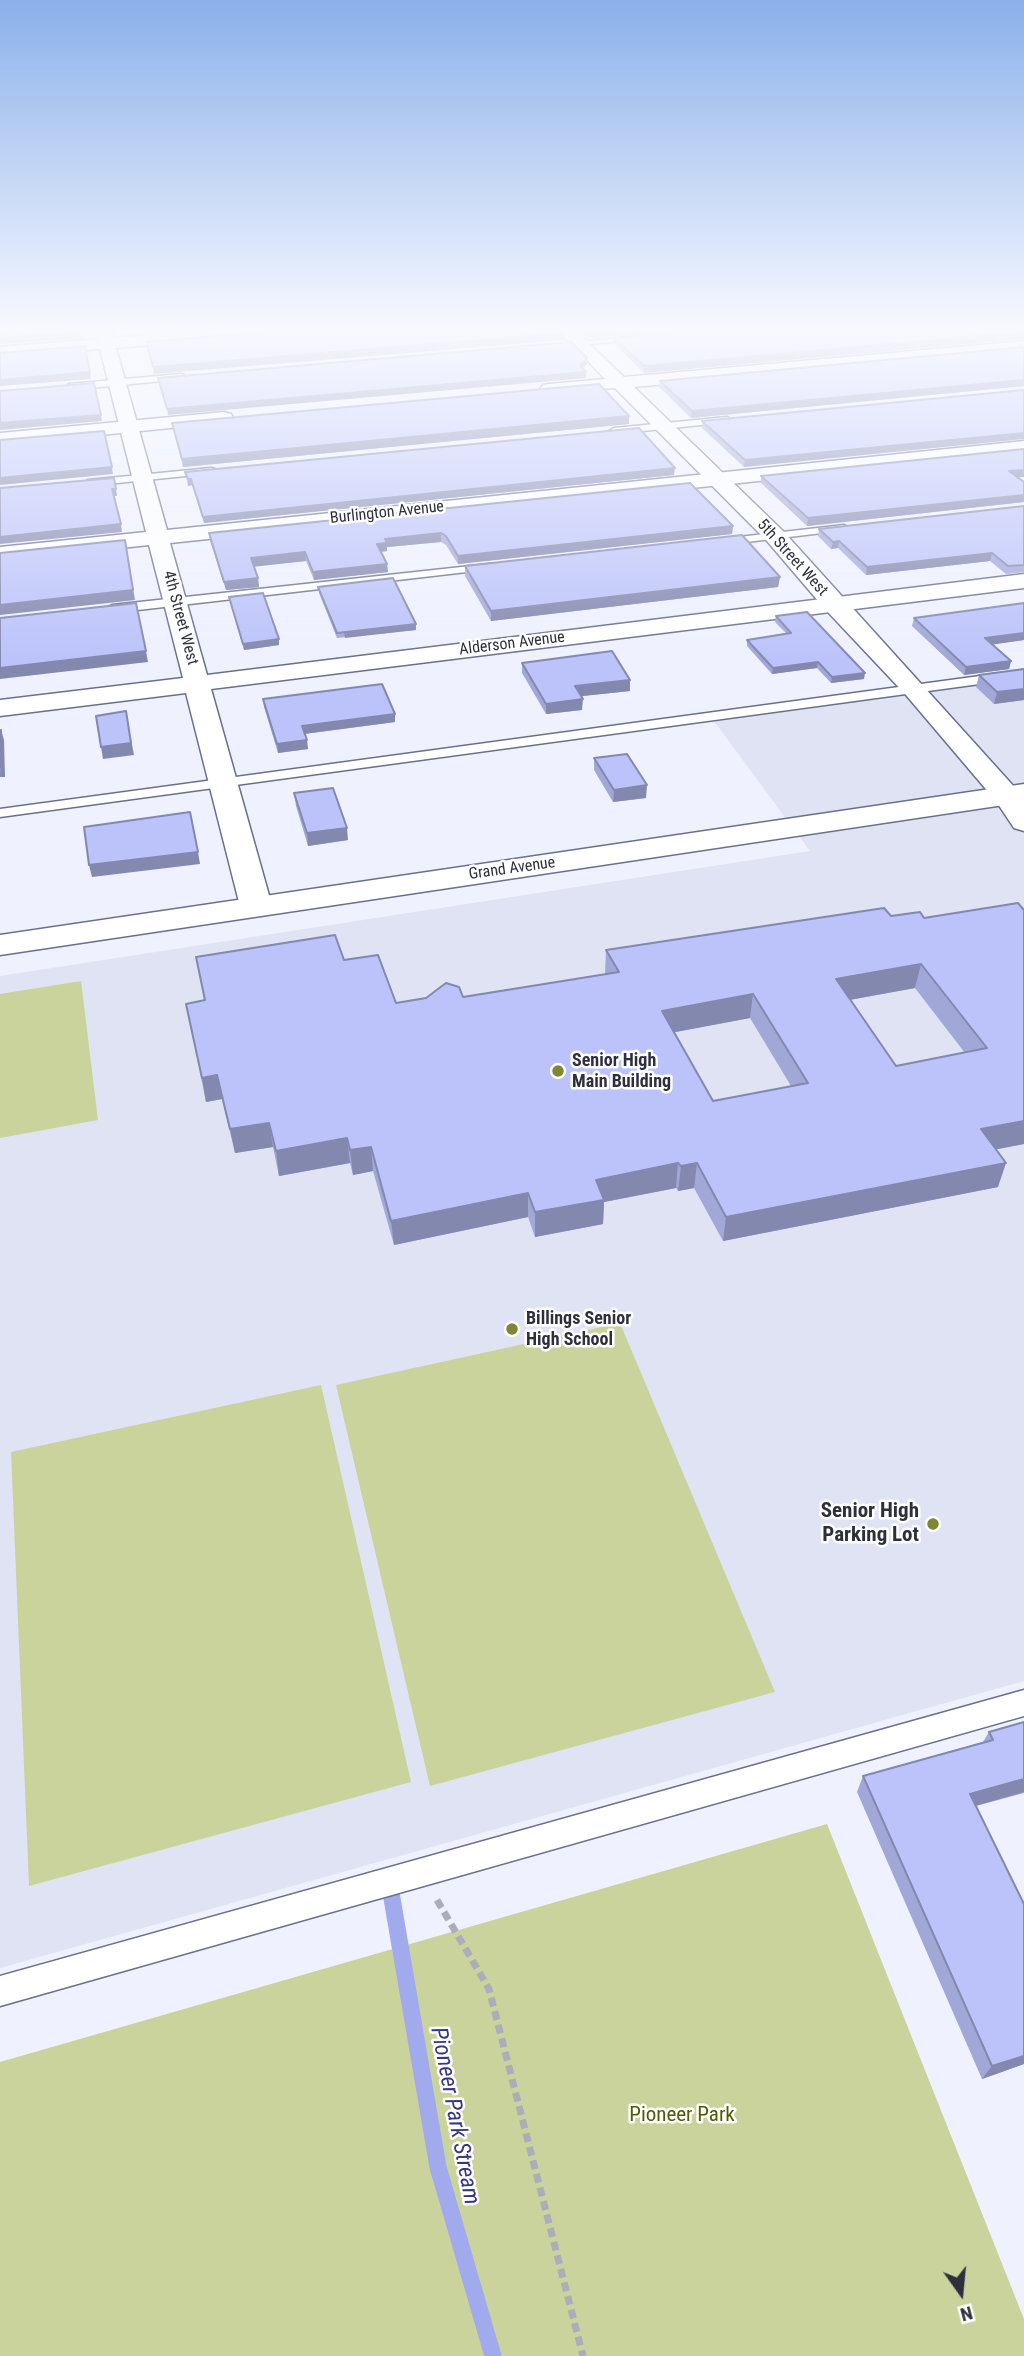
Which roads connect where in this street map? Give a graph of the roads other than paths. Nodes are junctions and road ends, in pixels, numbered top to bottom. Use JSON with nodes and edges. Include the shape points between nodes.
{"nodes":[{"id":1,"x":132,"y":440,"type":"edge"},
{"id":2,"x":678,"y":440,"type":"edge"},
{"id":3,"x":1024,"y":447,"type":"edge"},
{"id":4,"x":225,"y":470,"type":"edge"},
{"id":5,"x":142,"y":478,"type":"junction"},
{"id":6,"x":717,"y":479,"type":"junction"},
{"id":7,"x":78,"y":484,"type":"edge"},
{"id":8,"x":858,"y":526,"type":"edge"},
{"id":9,"x":775,"y":536,"type":"junction"},
{"id":10,"x":158,"y":537,"type":"junction"},
{"id":11,"x":707,"y":543,"type":"edge"},
{"id":12,"x":0,"y":554,"type":"edge"},
{"id":13,"x":503,"y":566,"type":"edge"},
{"id":14,"x":1024,"y":581,"type":"edge"},
{"id":15,"x":175,"y":602,"type":"junction"},
{"id":16,"x":833,"y":604,"type":"junction"},
{"id":17,"x":94,"y":611,"type":"edge"},
{"id":18,"x":1024,"y":674,"type":"edge"},
{"id":19,"x":197,"y":683,"type":"junction"},
{"id":20,"x":915,"y":690,"type":"junction"},
{"id":21,"x":0,"y":708,"type":"edge"},
{"id":22,"x":223,"y":783,"type":"junction"},
{"id":23,"x":1015,"y":795,"type":"edge"},
{"id":24,"x":0,"y":813,"type":"edge"},
{"id":25,"x":1024,"y":822,"type":"edge"},
{"id":26,"x":256,"y":906,"type":"junction"},
{"id":27,"x":0,"y":945,"type":"edge"},
{"id":28,"x":1024,"y":1703,"type":"edge"},
{"id":29,"x":0,"y":1991,"type":"edge"}],
"edges":[{"from":1,"to":5,"type":"street","name":"4th Street West"},
{"from":2,"to":6,"type":"street","name":"5th Street West"},
{"from":3,"to":6,"type":"street","name":"Burlington Avenue"},
{"from":4,"to":5,"type":"lane"},
{"from":5,"to":7,"type":"lane"},
{"from":5,"to":10,"type":"street","name":"4th Street West"},
{"from":6,"to":9,"type":"street","name":"5th Street West"},
{"from":6,"to":10,"type":"street","name":"Burlington Avenue"},
{"from":8,"to":9,"type":"lane"},
{"from":9,"to":11,"type":"lane"},
{"from":9,"to":16,"type":"street","name":"5th Street West"},
{"from":10,"to":12,"type":"street","name":"Burlington Avenue"},
{"from":10,"to":15,"type":"street","name":"4th Street West"},
{"from":13,"to":15,"type":"lane"},
{"from":14,"to":16,"type":"street","name":"Alderson Avenue"},
{"from":15,"to":17,"type":"lane"},
{"from":15,"to":19,"type":"street","name":"4th Street West"},
{"from":16,"to":19,"type":"street","name":"Alderson Avenue"},
{"from":16,"to":20,"type":"street","name":"5th Street West"},
{"from":18,"to":20,"type":"lane"},
{"from":19,"to":21,"type":"street","name":"Alderson Avenue"},
{"from":19,"to":22,"type":"street","name":"4th Street West"},
{"from":20,"to":22,"type":"lane"},
{"from":20,"to":23,"type":"street","name":"5th Street West"},
{"from":22,"to":24,"type":"lane"},
{"from":22,"to":26,"type":"street","name":"4th Street West"},
{"from":23,"to":25,"type":"street","name":"5th Street West"},
{"from":23,"to":26,"type":"street","name":"Grand Avenue"},
{"from":26,"to":27,"type":"street","name":"Grand Avenue"},
{"from":28,"to":29,"type":"lane"}]}
